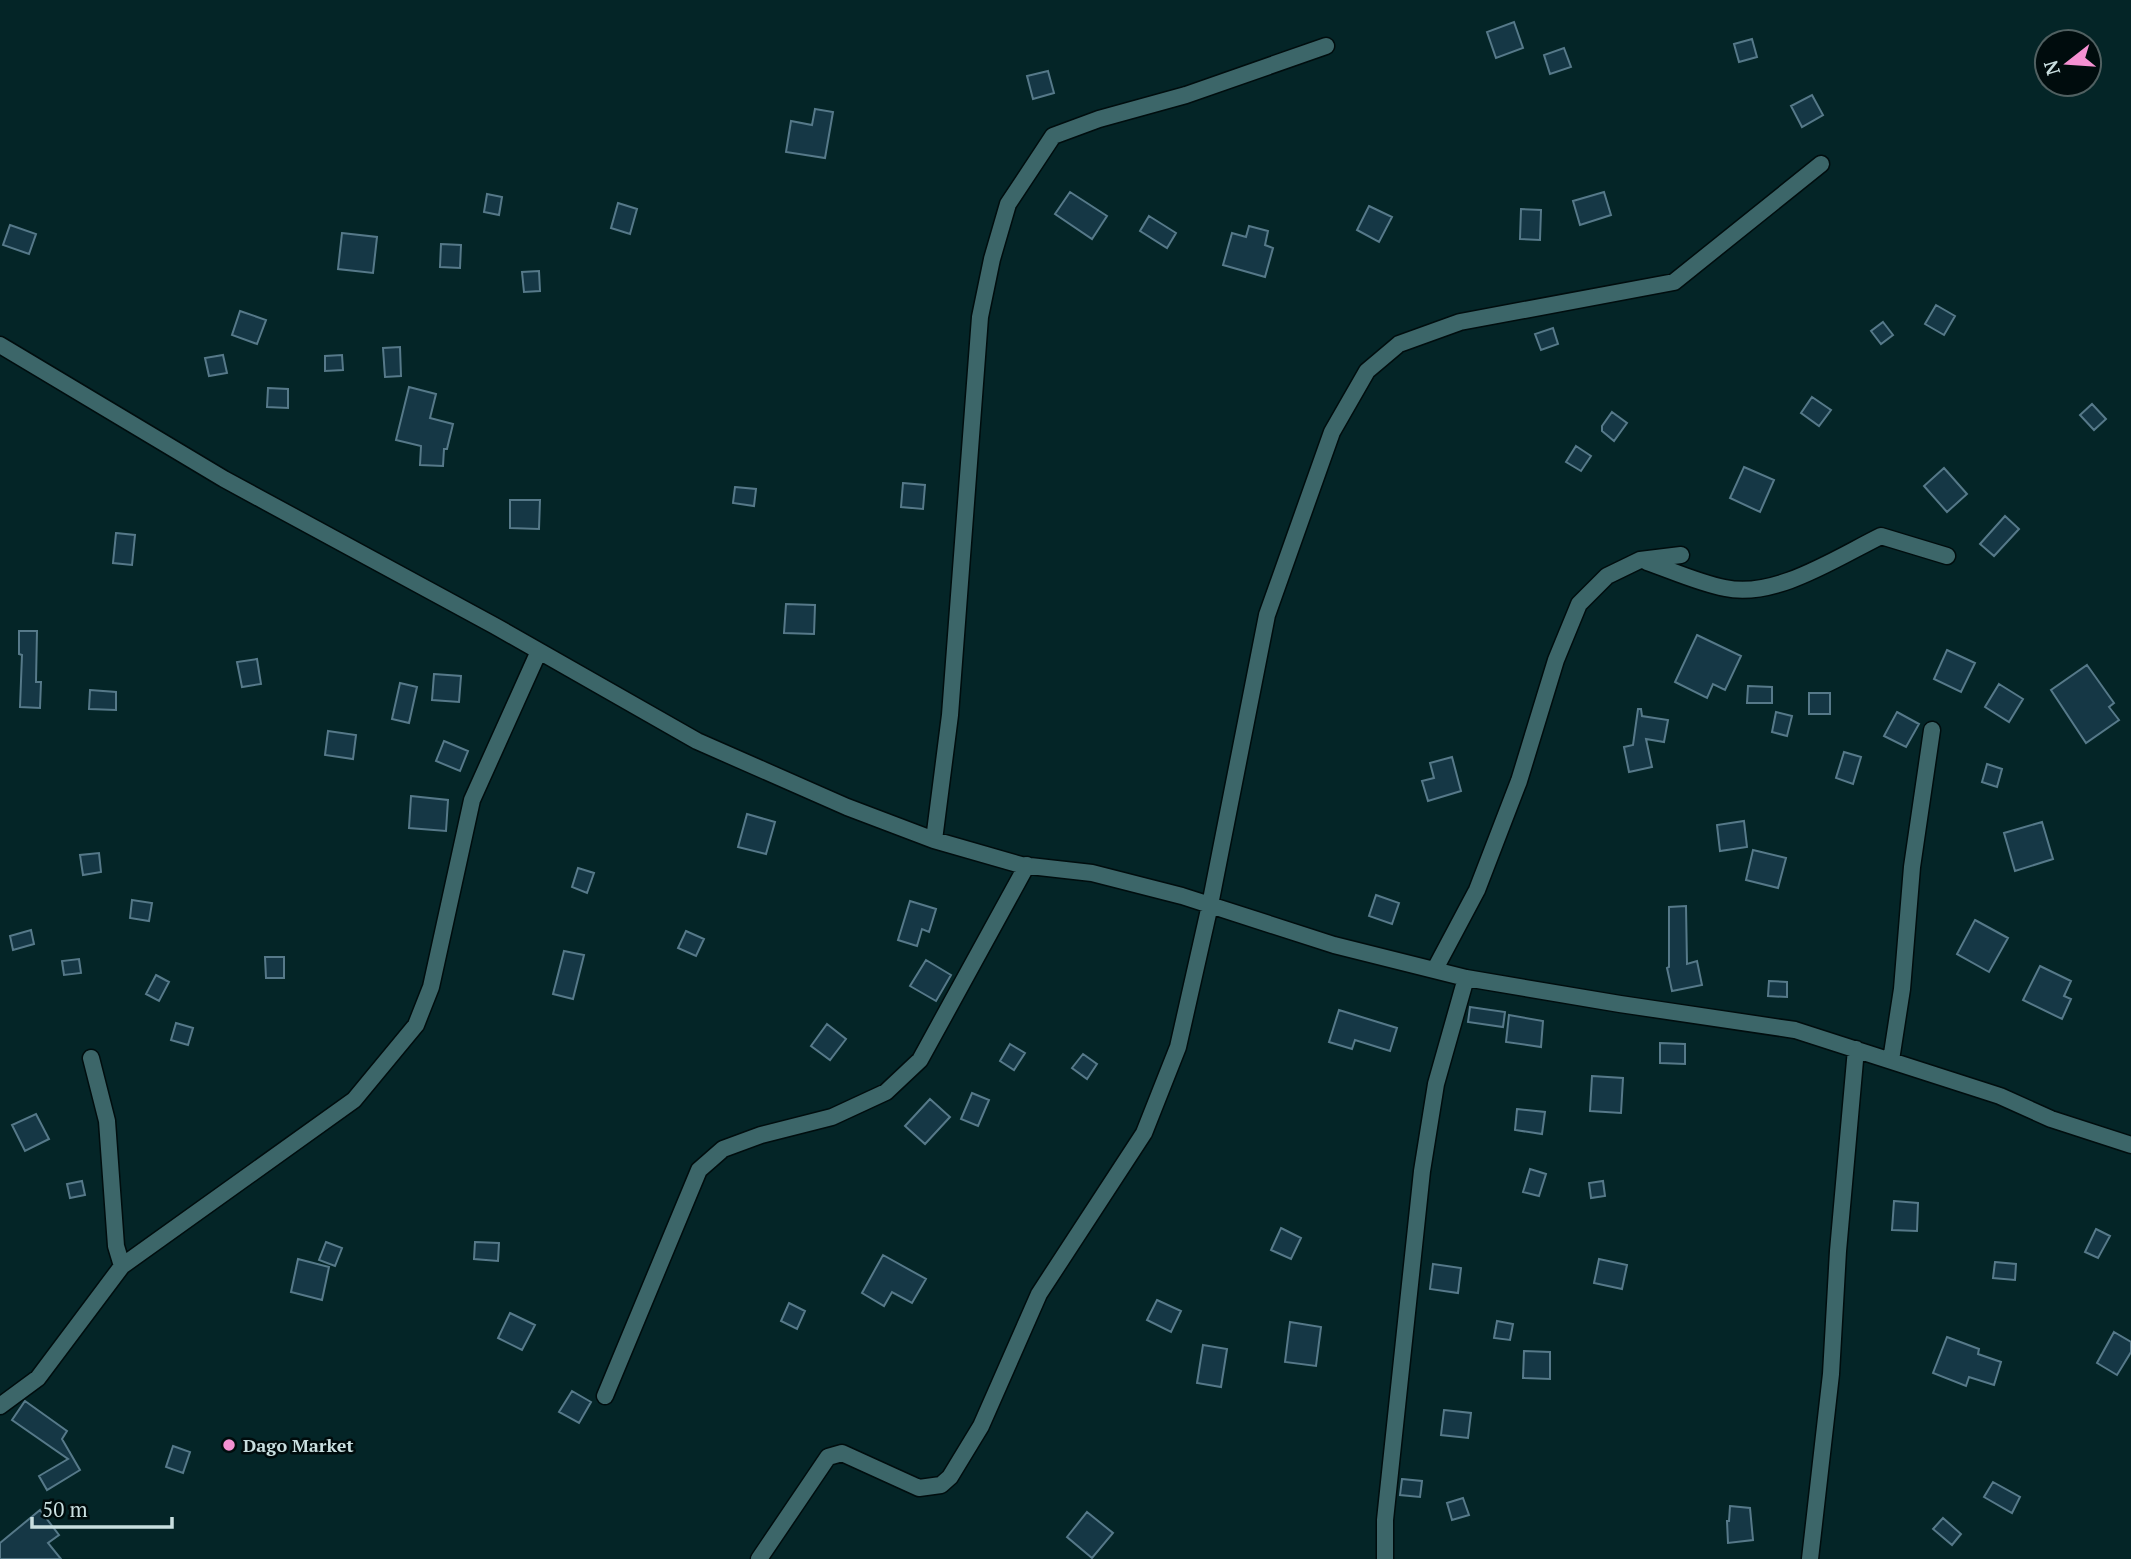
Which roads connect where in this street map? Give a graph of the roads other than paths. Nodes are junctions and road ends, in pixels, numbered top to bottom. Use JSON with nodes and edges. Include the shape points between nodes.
{"nodes":[{"id":1,"x":1326,"y":46,"type":"dead end"},
{"id":2,"x":1821,"y":164,"type":"dead end"},
{"id":3,"x":0,"y":345,"type":"edge"},
{"id":4,"x":1681,"y":555,"type":"dead end"},
{"id":5,"x":1948,"y":555,"type":"dead end"},
{"id":6,"x":1640,"y":560,"type":"junction"},
{"id":7,"x":539,"y":651,"type":"junction"},
{"id":8,"x":1932,"y":730,"type":"dead end"},
{"id":9,"x":934,"y":840,"type":"junction"},
{"id":10,"x":1027,"y":866,"type":"junction"},
{"id":11,"x":1210,"y":905,"type":"junction"},
{"id":12,"x":1435,"y":969,"type":"junction"},
{"id":13,"x":1466,"y":978,"type":"junction"},
{"id":14,"x":1856,"y":1049,"type":"junction"},
{"id":15,"x":91,"y":1058,"type":"dead end"},
{"id":16,"x":1891,"y":1060,"type":"junction"},
{"id":17,"x":2131,"y":1145,"type":"edge"},
{"id":18,"x":122,"y":1266,"type":"junction"},
{"id":19,"x":605,"y":1396,"type":"dead end"},
{"id":20,"x":0,"y":1406,"type":"edge"},
{"id":21,"x":759,"y":1559,"type":"edge"},
{"id":22,"x":1385,"y":1559,"type":"edge"},
{"id":23,"x":1810,"y":1559,"type":"edge"}],
"edges":[{"from":1,"to":9,"type":"street","via":[[1054,136],[1009,204],[980,317],[950,715]]},
{"from":2,"to":11,"type":"street","via":[[1674,282],[1460,321],[1399,344],[1367,371],[1332,432],[1267,615]]},
{"from":3,"to":7,"type":"street","via":[[224,479]]},
{"from":4,"to":6,"type":"street"},
{"from":5,"to":6,"type":"street","via":[[1881,536],[1789,581],[1759,590],[1725,589]]},
{"from":6,"to":12,"type":"street","via":[[1607,576],[1579,604],[1556,660],[1519,781],[1476,890]]},
{"from":7,"to":9,"type":"street","via":[[697,741]]},
{"from":7,"to":18,"type":"street","via":[[472,800],[431,987],[416,1025],[354,1100]]},
{"from":8,"to":16,"type":"street"},
{"from":9,"to":10,"type":"street"},
{"from":10,"to":11,"type":"street","via":[[1092,873]]},
{"from":10,"to":19,"type":"street","via":[[920,1060],[886,1092],[832,1118],[723,1149],[699,1170]]},
{"from":11,"to":12,"type":"street","via":[[1334,945]]},
{"from":11,"to":21,"type":"street","via":[[1178,1047],[1144,1133],[1039,1294],[982,1426],[950,1477],[941,1485],[919,1488],[842,1452],[828,1457]]},
{"from":12,"to":13,"type":"street"},
{"from":13,"to":14,"type":"street","via":[[1794,1030]]},
{"from":13,"to":22,"type":"street","via":[[1436,1084],[1422,1171],[1385,1520]]},
{"from":14,"to":16,"type":"street"},
{"from":14,"to":23,"type":"street","via":[[1831,1374]]},
{"from":15,"to":18,"type":"street","via":[[107,1121],[116,1246]]},
{"from":16,"to":17,"type":"street"},
{"from":18,"to":20,"type":"street","via":[[38,1378]]}]}
